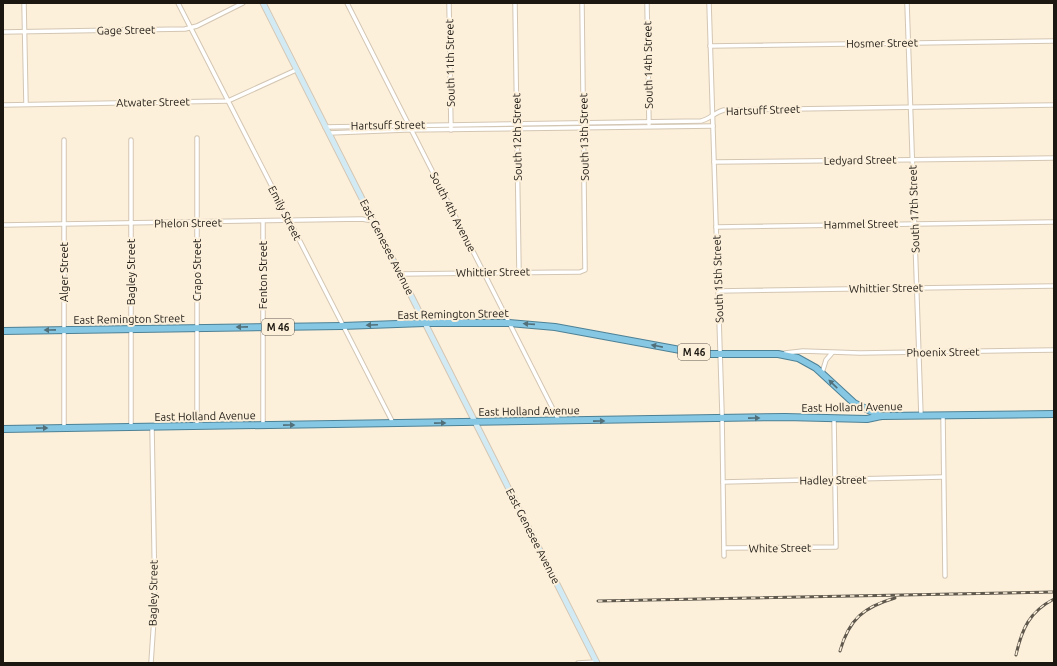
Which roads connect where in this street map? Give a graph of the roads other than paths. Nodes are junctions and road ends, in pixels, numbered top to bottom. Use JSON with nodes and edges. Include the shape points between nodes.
{"nodes":[{"id":1,"x":24,"y":3,"type":"edge"},
{"id":2,"x":178,"y":3,"type":"edge"},
{"id":3,"x":243,"y":3,"type":"edge"},
{"id":4,"x":263,"y":3,"type":"edge"},
{"id":5,"x":347,"y":3,"type":"edge"},
{"id":6,"x":449,"y":3,"type":"edge"},
{"id":7,"x":515,"y":3,"type":"edge"},
{"id":8,"x":582,"y":3,"type":"edge"},
{"id":9,"x":647,"y":3,"type":"edge"},
{"id":10,"x":709,"y":3,"type":"edge"},
{"id":11,"x":907,"y":3,"type":"edge"},
{"id":12,"x":191,"y":28,"type":"junction"},
{"id":13,"x":3,"y":32,"type":"edge"},
{"id":14,"x":24,"y":32,"type":"junction"},
{"id":15,"x":1054,"y":41,"type":"edge"},
{"id":16,"x":908,"y":43,"type":"junction"},
{"id":17,"x":710,"y":46,"type":"junction"},
{"id":18,"x":296,"y":70,"type":"junction"},
{"id":19,"x":228,"y":101,"type":"junction"},
{"id":20,"x":26,"y":104,"type":"junction"},
{"id":21,"x":3,"y":105,"type":"edge"},
{"id":22,"x":1054,"y":105,"type":"edge"},
{"id":23,"x":910,"y":107,"type":"junction"},
{"id":24,"x":713,"y":116,"type":"junction"},
{"id":25,"x":584,"y":122,"type":"junction"},
{"id":26,"x":649,"y":122,"type":"junction"},
{"id":27,"x":517,"y":123,"type":"junction"},
{"id":28,"x":450,"y":124,"type":"junction"},
{"id":29,"x":409,"y":125,"type":"junction"},
{"id":30,"x":649,"y":126,"type":"junction"},
{"id":31,"x":713,"y":126,"type":"junction"},
{"id":32,"x":325,"y":127,"type":"junction"},
{"id":33,"x":584,"y":128,"type":"junction"},
{"id":34,"x":517,"y":129,"type":"junction"},
{"id":35,"x":411,"y":130,"type":"junction"},
{"id":36,"x":451,"y":130,"type":"junction"},
{"id":37,"x":329,"y":133,"type":"junction"},
{"id":38,"x":197,"y":138,"type":"dead end"},
{"id":39,"x":64,"y":140,"type":"dead end"},
{"id":40,"x":131,"y":140,"type":"dead end"},
{"id":41,"x":1054,"y":158,"type":"edge"},
{"id":42,"x":912,"y":160,"type":"junction"},
{"id":43,"x":714,"y":162,"type":"junction"},
{"id":44,"x":262,"y":221,"type":"junction"},
{"id":45,"x":290,"y":221,"type":"junction"},
{"id":46,"x":373,"y":221,"type":"junction"},
{"id":47,"x":196,"y":222,"type":"junction"},
{"id":48,"x":1054,"y":222,"type":"edge"},
{"id":49,"x":64,"y":224,"type":"junction"},
{"id":50,"x":130,"y":224,"type":"junction"},
{"id":51,"x":914,"y":224,"type":"junction"},
{"id":52,"x":3,"y":225,"type":"edge"},
{"id":53,"x":716,"y":227,"type":"junction"},
{"id":54,"x":585,"y":270,"type":"joint"},
{"id":55,"x":483,"y":272,"type":"junction"},
{"id":56,"x":519,"y":272,"type":"junction"},
{"id":57,"x":400,"y":274,"type":"junction"},
{"id":58,"x":1054,"y":286,"type":"edge"},
{"id":59,"x":916,"y":288,"type":"junction"},
{"id":60,"x":718,"y":292,"type":"junction"},
{"id":61,"x":425,"y":323,"type":"junction"},
{"id":62,"x":509,"y":323,"type":"junction"},
{"id":63,"x":342,"y":326,"type":"junction"},
{"id":64,"x":263,"y":327,"type":"junction"},
{"id":65,"x":131,"y":328,"type":"junction"},
{"id":66,"x":197,"y":328,"type":"junction"},
{"id":67,"x":64,"y":330,"type":"junction"},
{"id":68,"x":3,"y":331,"type":"edge"},
{"id":69,"x":1054,"y":350,"type":"edge"},
{"id":70,"x":918,"y":352,"type":"junction"},
{"id":71,"x":832,"y":353,"type":"junction"},
{"id":72,"x":778,"y":354,"type":"junction"},
{"id":73,"x":720,"y":355,"type":"junction"},
{"id":74,"x":822,"y":373,"type":"junction"},
{"id":75,"x":1054,"y":414,"type":"edge"},
{"id":76,"x":881,"y":416,"type":"junction"},
{"id":77,"x":921,"y":416,"type":"junction"},
{"id":78,"x":943,"y":416,"type":"junction"},
{"id":79,"x":722,"y":419,"type":"junction"},
{"id":80,"x":834,"y":419,"type":"junction"},
{"id":81,"x":560,"y":421,"type":"junction"},
{"id":82,"x":476,"y":422,"type":"junction"},
{"id":83,"x":393,"y":423,"type":"junction"},
{"id":84,"x":263,"y":425,"type":"junction"},
{"id":85,"x":197,"y":426,"type":"junction"},
{"id":86,"x":131,"y":427,"type":"junction"},
{"id":87,"x":152,"y":427,"type":"junction"},
{"id":88,"x":64,"y":428,"type":"junction"},
{"id":89,"x":3,"y":429,"type":"edge"},
{"id":90,"x":943,"y":478,"type":"junction"},
{"id":91,"x":834,"y":480,"type":"junction"},
{"id":92,"x":723,"y":482,"type":"junction"},
{"id":93,"x":724,"y":548,"type":"junction"},
{"id":94,"x":724,"y":556,"type":"dead end"},
{"id":95,"x":945,"y":576,"type":"dead end"},
{"id":96,"x":151,"y":663,"type":"edge"},
{"id":97,"x":578,"y":663,"type":"edge"},
{"id":98,"x":597,"y":663,"type":"edge"}],
"edges":[{"from":1,"to":14,"type":"street"},
{"from":2,"to":12,"type":"street","name":"Emily Street"},
{"from":3,"to":12,"type":"street","name":"Gage Street"},
{"from":4,"to":18,"type":"main road","name":"East Genesee Avenue"},
{"from":5,"to":29,"type":"street","name":"South 4th Avenue"},
{"from":6,"to":28,"type":"street","name":"South 11th Street"},
{"from":7,"to":27,"type":"street","name":"South 12th Street"},
{"from":8,"to":25,"type":"street","name":"South 13th Street"},
{"from":9,"to":26,"type":"street","name":"South 14th Street"},
{"from":10,"to":17,"type":"street","name":"South 15th Street"},
{"from":11,"to":16,"type":"street","name":"South 17th Street"},
{"from":12,"to":14,"type":"street","name":"Gage Street"},
{"from":12,"to":19,"type":"street","name":"Emily Street"},
{"from":13,"to":14,"type":"street","name":"Gage Street"},
{"from":14,"to":20,"type":"street"},
{"from":15,"to":16,"type":"street","name":"Hosmer Street"},
{"from":16,"to":17,"type":"street","name":"Hosmer Street"},
{"from":16,"to":23,"type":"street","name":"South 17th Street"},
{"from":17,"to":24,"type":"street","name":"South 15th Street"},
{"from":18,"to":19,"type":"street","name":"Atwater Street"},
{"from":18,"to":32,"type":"main road","name":"East Genesee Avenue"},
{"from":19,"to":20,"type":"street","name":"Atwater Street"},
{"from":19,"to":45,"type":"street","name":"Emily Street"},
{"from":20,"to":21,"type":"street","name":"Atwater Street"},
{"from":22,"to":23,"type":"street","name":"Hartsuff Street"},
{"from":23,"to":24,"type":"street","name":"Hartsuff Street","via":[[724,110]]},
{"from":23,"to":42,"type":"street","name":"South 17th Street"},
{"from":24,"to":26,"type":"street","name":"Hartsuff Street","via":[[701,121]]},
{"from":24,"to":31,"type":"street","name":"South 15th Street"},
{"from":25,"to":26,"type":"street","name":"Hartsuff Street"},
{"from":25,"to":27,"type":"street","name":"Hartsuff Street"},
{"from":25,"to":33,"type":"street","name":"South 13th Street"},
{"from":26,"to":30,"type":"street","name":"South 14th Street"},
{"from":27,"to":28,"type":"street","name":"Hartsuff Street"},
{"from":27,"to":34,"type":"street","name":"South 12th Street"},
{"from":28,"to":29,"type":"street","name":"Hartsuff Street"},
{"from":28,"to":36,"type":"street"},
{"from":29,"to":32,"type":"street","name":"Hartsuff Street"},
{"from":29,"to":35,"type":"street","name":"South 4th Avenue"},
{"from":30,"to":31,"type":"street","name":"Hartsuff Street"},
{"from":30,"to":33,"type":"street","name":"Hartsuff Street"},
{"from":31,"to":43,"type":"street","name":"South 15th Street"},
{"from":32,"to":37,"type":"main road","name":"East Genesee Avenue"},
{"from":33,"to":34,"type":"street","name":"Hartsuff Street"},
{"from":33,"to":54,"type":"street","name":"South 13th Street"},
{"from":34,"to":36,"type":"street","name":"Hartsuff Street"},
{"from":34,"to":56,"type":"street","name":"South 12th Street"},
{"from":35,"to":36,"type":"street","name":"Hartsuff Street"},
{"from":35,"to":37,"type":"street","name":"Hartsuff Street"},
{"from":35,"to":55,"type":"street","name":"South 4th Avenue"},
{"from":37,"to":46,"type":"main road","name":"East Genesee Avenue"},
{"from":38,"to":47,"type":"street","name":"Crapo Street"},
{"from":39,"to":49,"type":"street","name":"Alger Street"},
{"from":40,"to":50,"type":"street","name":"Bagley Street"},
{"from":41,"to":42,"type":"street","name":"Ledyard Street"},
{"from":42,"to":43,"type":"street","name":"Ledyard Street"},
{"from":42,"to":51,"type":"street","name":"South 17th Street"},
{"from":43,"to":53,"type":"street","name":"South 15th Street"},
{"from":44,"to":45,"type":"street","name":"Phelon Street"},
{"from":44,"to":47,"type":"street","name":"Phelon Street"},
{"from":44,"to":64,"type":"street","name":"Fenton Street"},
{"from":45,"to":46,"type":"street","name":"Phelon Street"},
{"from":45,"to":63,"type":"street","name":"Emily Street"},
{"from":46,"to":57,"type":"main road","name":"East Genesee Avenue"},
{"from":47,"to":50,"type":"street","name":"Phelon Street"},
{"from":47,"to":66,"type":"street","name":"Crapo Street"},
{"from":48,"to":51,"type":"street","name":"Hammel Street"},
{"from":49,"to":50,"type":"street","name":"Phelon Street"},
{"from":49,"to":52,"type":"street","name":"Phelon Street"},
{"from":49,"to":67,"type":"street","name":"Alger Street"},
{"from":50,"to":65,"type":"street","name":"Bagley Street"},
{"from":51,"to":53,"type":"street","name":"Hammel Street"},
{"from":51,"to":59,"type":"street","name":"South 17th Street"},
{"from":53,"to":60,"type":"street","name":"South 15th Street"},
{"from":54,"to":56,"type":"street","name":"Whittier Street"},
{"from":55,"to":56,"type":"street","name":"Whittier Street"},
{"from":55,"to":57,"type":"street","name":"Whittier Street"},
{"from":55,"to":62,"type":"street","name":"South 4th Avenue"},
{"from":57,"to":61,"type":"main road","name":"East Genesee Avenue"},
{"from":58,"to":59,"type":"street","name":"Whittier Street"},
{"from":59,"to":60,"type":"street","name":"Whittier Street"},
{"from":59,"to":70,"type":"street","name":"South 17th Street"},
{"from":60,"to":73,"type":"street","name":"South 15th Street"},
{"from":61,"to":62,"type":"highway","name":"East Remington Street","number":"M 46"},
{"from":61,"to":63,"type":"highway","name":"East Remington Street","number":"M 46","one_way":true},
{"from":61,"to":82,"type":"main road","name":"East Genesee Avenue"},
{"from":73,"to":62,"type":"highway","name":"East Remington Street","number":"M 46","one_way":true,"via":[[675,350],[555,326]]},
{"from":62,"to":81,"type":"street","name":"South 4th Avenue"},
{"from":63,"to":64,"type":"highway","name":"East Remington Street","number":"M 46"},
{"from":63,"to":83,"type":"street","name":"Emily Street"},
{"from":64,"to":66,"type":"highway","name":"East Remington Street","number":"M 46","one_way":true},
{"from":64,"to":84,"type":"street","name":"Fenton Street"},
{"from":65,"to":66,"type":"highway","name":"East Remington Street","number":"M 46"},
{"from":65,"to":67,"type":"highway","name":"East Remington Street","number":"M 46"},
{"from":65,"to":86,"type":"street","name":"Bagley Street"},
{"from":66,"to":85,"type":"street","name":"Crapo Street"},
{"from":67,"to":68,"type":"highway","name":"East Remington Street","number":"M 46","one_way":true},
{"from":67,"to":88,"type":"street","name":"Alger Street"},
{"from":69,"to":70,"type":"street","name":"Phoenix Street"},
{"from":70,"to":71,"type":"street","name":"Phoenix Street"},
{"from":70,"to":77,"type":"street","name":"South 17th Street"},
{"from":71,"to":72,"type":"street","name":"Phoenix Street","via":[[803,351]]},
{"from":71,"to":74,"type":"street","via":[[826,360]]},
{"from":72,"to":73,"type":"highway","name":"East Remington Street","number":"M 46"},
{"from":72,"to":74,"type":"highway","name":"East Remington Street","number":"M 46","via":[[804,361]]},
{"from":73,"to":79,"type":"street","name":"South 15th Street"},
{"from":76,"to":74,"type":"highway","name":"East Remington Street","number":"M 46","one_way":true,"via":[[854,403]]},
{"from":75,"to":78,"type":"highway","name":"East Holland Avenue","number":"M 46"},
{"from":76,"to":77,"type":"highway","name":"East Holland Avenue","number":"M 46"},
{"from":76,"to":80,"type":"highway","name":"East Holland Avenue","number":"M 46","via":[[867,419]]},
{"from":77,"to":78,"type":"highway","name":"East Holland Avenue","number":"M 46"},
{"from":78,"to":90,"type":"street"},
{"from":79,"to":80,"type":"highway","name":"East Holland Avenue","number":"M 46","one_way":true},
{"from":81,"to":79,"type":"highway","name":"East Holland Avenue","number":"M 46","one_way":true},
{"from":79,"to":92,"type":"street","name":"South 15th Street"},
{"from":80,"to":91,"type":"street"},
{"from":81,"to":82,"type":"highway","name":"East Holland Avenue","number":"M 46"},
{"from":83,"to":82,"type":"highway","name":"East Holland Avenue","number":"M 46","one_way":true},
{"from":82,"to":98,"type":"main road","name":"East Genesee Avenue"},
{"from":84,"to":83,"type":"highway","name":"East Holland Avenue","number":"M 46","one_way":true},
{"from":84,"to":85,"type":"highway","name":"East Holland Avenue","number":"M 46"},
{"from":85,"to":87,"type":"highway","name":"East Holland Avenue","number":"M 46"},
{"from":86,"to":87,"type":"highway","name":"East Holland Avenue","number":"M 46"},
{"from":86,"to":88,"type":"highway","name":"East Holland Avenue","number":"M 46"},
{"from":87,"to":96,"type":"street","name":"Bagley Street","via":[[155,602]]},
{"from":89,"to":88,"type":"highway","name":"East Holland Avenue","number":"M 46","one_way":true},
{"from":90,"to":91,"type":"street","name":"Hadley Street"},
{"from":90,"to":95,"type":"street"},
{"from":91,"to":92,"type":"street","name":"Hadley Street"},
{"from":91,"to":93,"type":"street","name":"White Street","via":[[836,547]]},
{"from":92,"to":93,"type":"street","name":"South 15th Street"},
{"from":93,"to":94,"type":"street","name":"South 15th Street"},
{"from":97,"to":98,"type":"street"}]}
